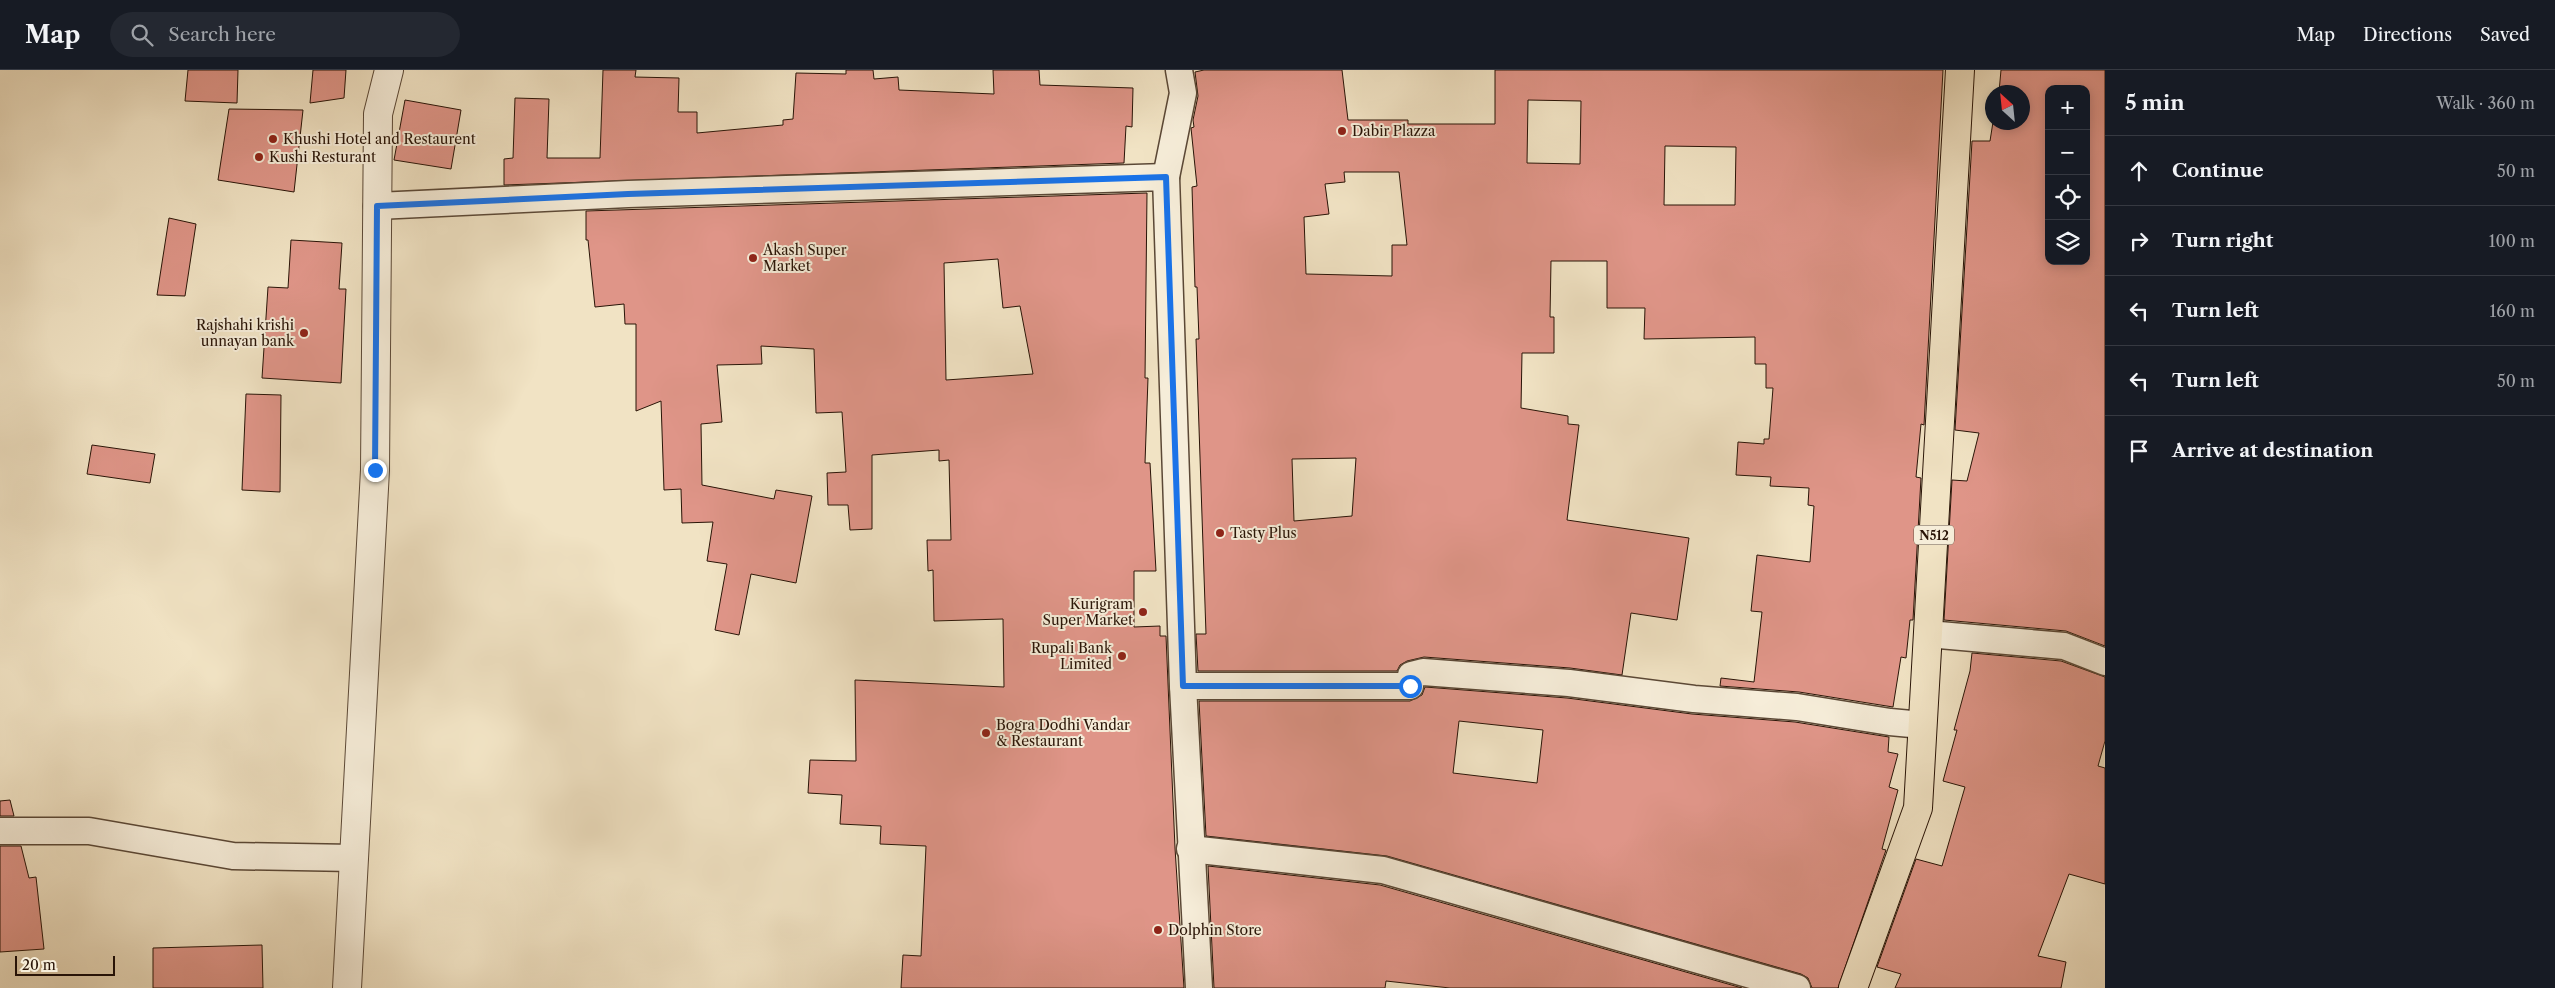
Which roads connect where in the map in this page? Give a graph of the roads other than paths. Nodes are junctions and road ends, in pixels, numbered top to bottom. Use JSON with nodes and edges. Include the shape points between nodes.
{"nodes":[{"id":1,"x":389,"y":70,"type":"edge"},
{"id":2,"x":1179,"y":70,"type":"edge"},
{"id":3,"x":1960,"y":70,"type":"edge"},
{"id":4,"x":1166,"y":177,"type":"junction"},
{"id":5,"x":377,"y":206,"type":"junction"},
{"id":6,"x":1928,"y":634,"type":"junction"},
{"id":7,"x":2105,"y":662,"type":"edge"},
{"id":8,"x":1183,"y":686,"type":"junction"},
{"id":9,"x":1922,"y":724,"type":"junction"},
{"id":10,"x":0,"y":831,"type":"edge"},
{"id":11,"x":1190,"y":849,"type":"junction"},
{"id":12,"x":354,"y":858,"type":"junction"},
{"id":13,"x":347,"y":988,"type":"edge"},
{"id":14,"x":1199,"y":988,"type":"edge"},
{"id":15,"x":1797,"y":988,"type":"edge"},
{"id":16,"x":1853,"y":988,"type":"edge"}],
"edges":[{"from":1,"to":5,"type":"street","via":[[378,114]]},
{"from":2,"to":4,"type":"street","via":[[1183,93]]},
{"from":3,"to":6,"type":"highway","number":"N512"},
{"from":4,"to":5,"type":"street","via":[[638,193]]},
{"from":4,"to":8,"type":"street"},
{"from":5,"to":12,"type":"street","via":[[375,470]]},
{"from":6,"to":7,"type":"street","via":[[2064,646]]},
{"from":6,"to":9,"type":"highway","number":"N512"},
{"from":8,"to":9,"type":"street","via":[[1410,686],[1411,675],[1423,672],[1569,683]]},
{"from":8,"to":11,"type":"street"},
{"from":9,"to":16,"type":"highway","number":"N512","via":[[1918,808]]},
{"from":10,"to":12,"type":"street","via":[[89,831],[233,856]]},
{"from":11,"to":14,"type":"street"},
{"from":11,"to":15,"type":"street","via":[[1383,870]]},
{"from":12,"to":13,"type":"street"}]}
